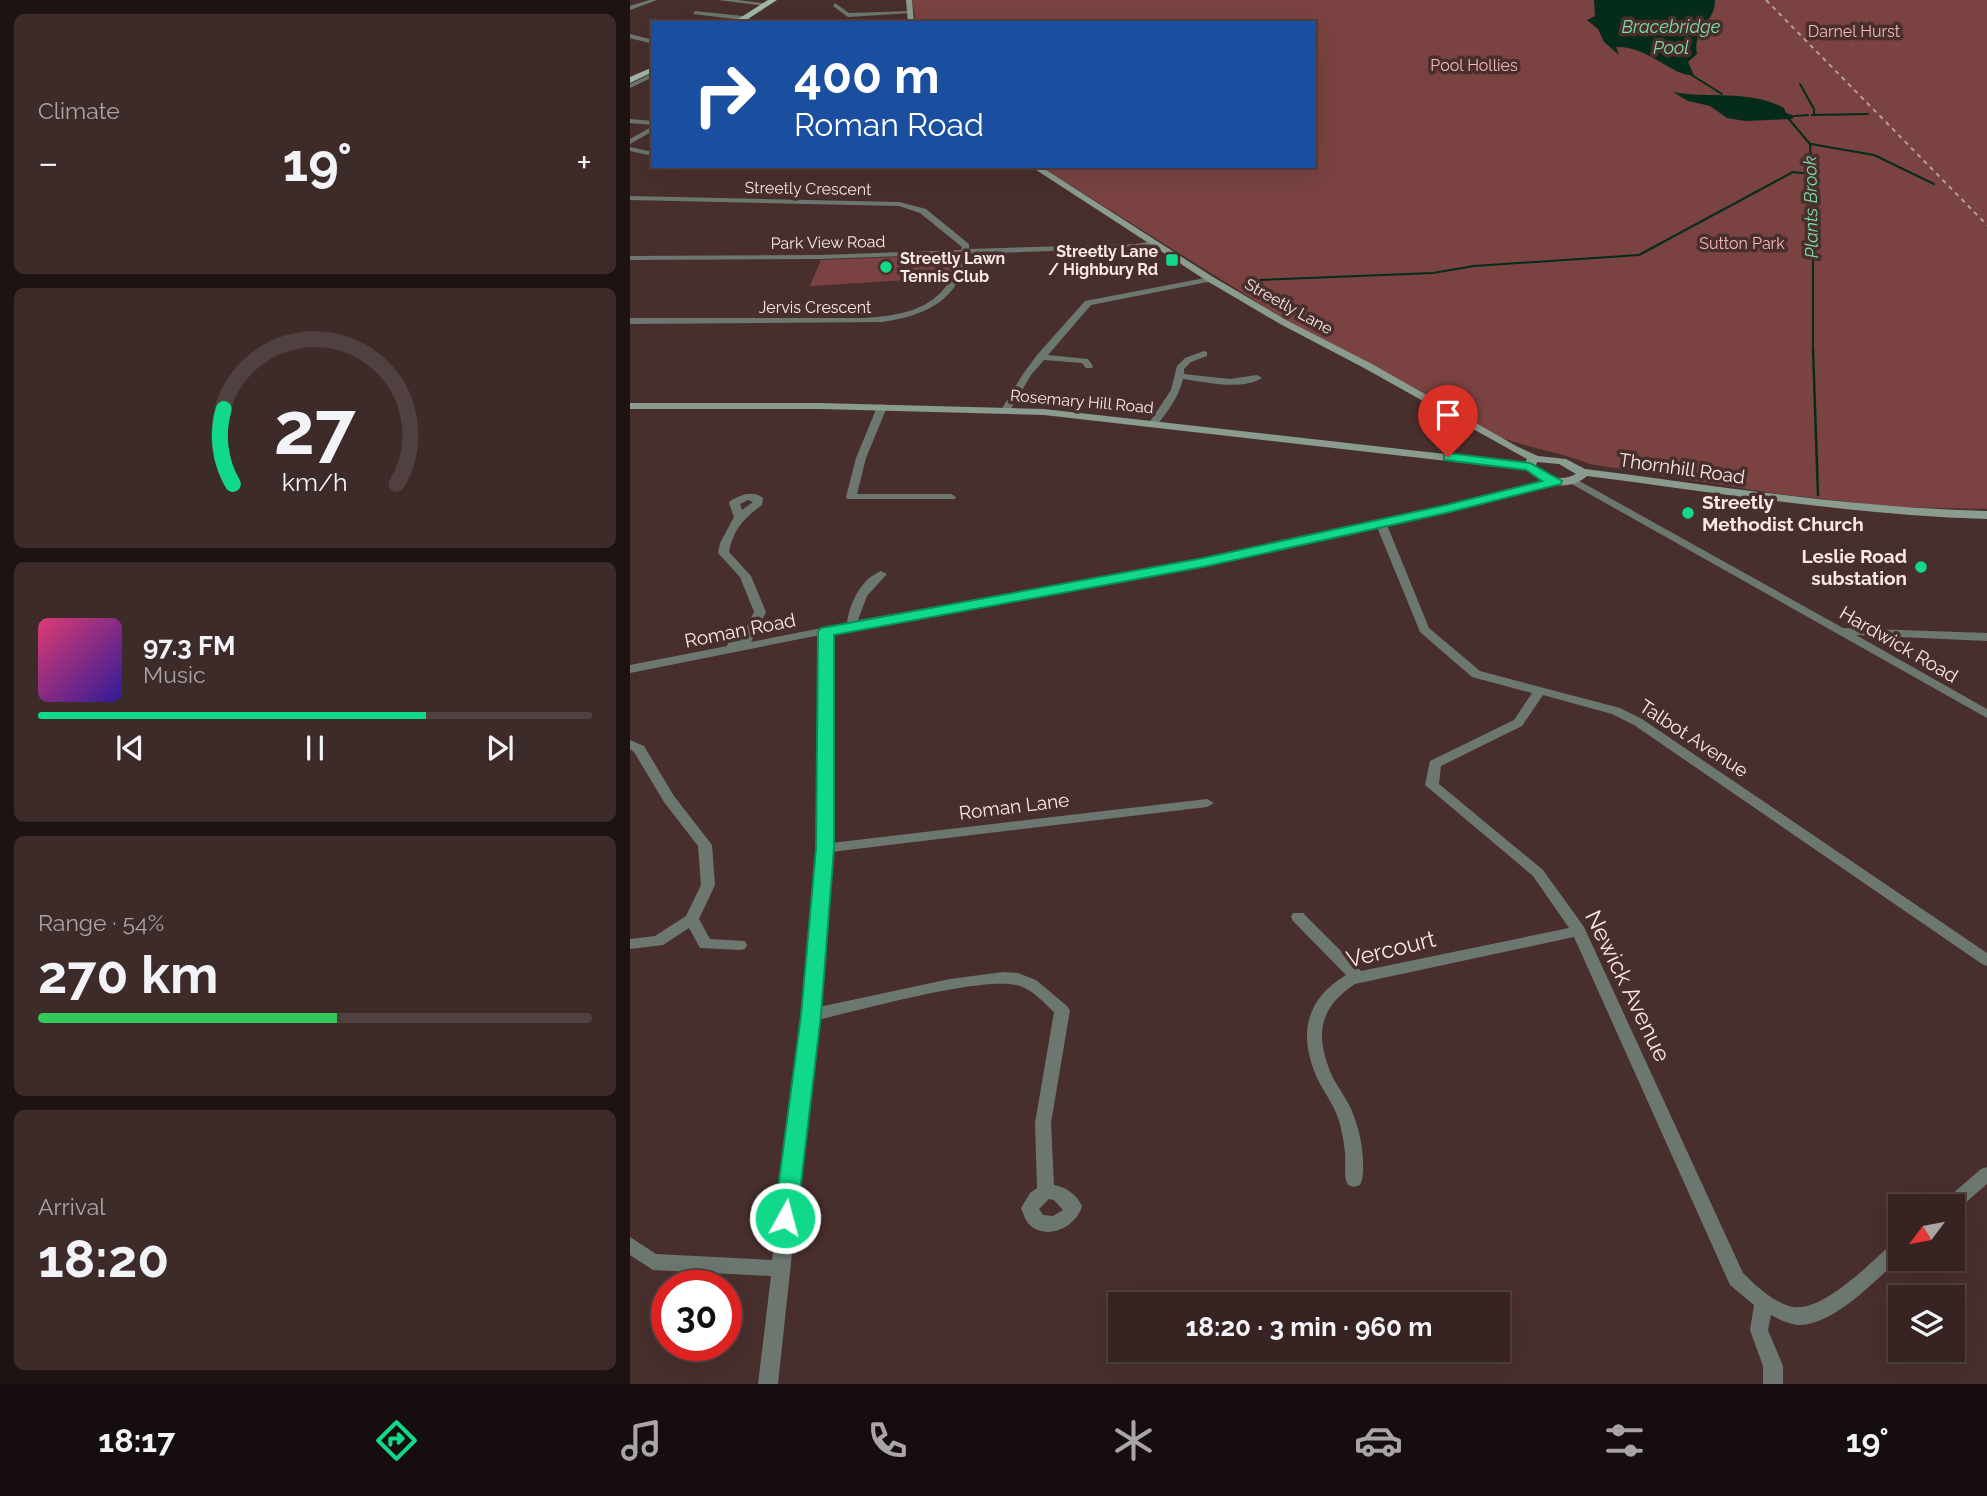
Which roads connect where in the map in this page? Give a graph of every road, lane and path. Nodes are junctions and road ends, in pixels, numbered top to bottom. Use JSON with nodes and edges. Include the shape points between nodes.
{"nodes":[{"id":1,"x":654,"y":0,"type":"edge"},
{"id":2,"x":721,"y":0,"type":"edge"},
{"id":3,"x":909,"y":0,"type":"edge"},
{"id":4,"x":769,"y":2,"type":"edge"},
{"id":5,"x":835,"y":5,"type":"dead end"},
{"id":6,"x":630,"y":8,"type":"edge"},
{"id":7,"x":695,"y":13,"type":"dead end"},
{"id":8,"x":909,"y":13,"type":"junction"},
{"id":9,"x":740,"y":21,"type":"edge"},
{"id":10,"x":911,"y":21,"type":"edge"},
{"id":11,"x":630,"y":36,"type":"edge"},
{"id":12,"x":651,"y":41,"type":"edge"},
{"id":13,"x":635,"y":75,"type":"edge"},
{"id":14,"x":651,"y":76,"type":"edge"},
{"id":15,"x":630,"y":80,"type":"edge"},
{"id":16,"x":630,"y":86,"type":"edge"},
{"id":17,"x":630,"y":121,"type":"edge"},
{"id":18,"x":651,"y":125,"type":"edge"},
{"id":19,"x":651,"y":126,"type":"edge"},
{"id":20,"x":630,"y":142,"type":"edge"},
{"id":21,"x":630,"y":149,"type":"edge"},
{"id":22,"x":651,"y":154,"type":"edge"},
{"id":23,"x":1037,"y":168,"type":"edge"},
{"id":24,"x":630,"y":198,"type":"edge"},
{"id":25,"x":1153,"y":243,"type":"junction"},
{"id":26,"x":965,"y":252,"type":"junction"},
{"id":27,"x":630,"y":258,"type":"edge"},
{"id":28,"x":1210,"y":279,"type":"junction"},
{"id":29,"x":630,"y":321,"type":"edge"},
{"id":30,"x":1196,"y":355,"type":"dead end"},
{"id":31,"x":1040,"y":357,"type":"junction"},
{"id":32,"x":1089,"y":366,"type":"dead end"},
{"id":33,"x":1180,"y":376,"type":"junction"},
{"id":34,"x":1256,"y":378,"type":"dead end"},
{"id":35,"x":630,"y":407,"type":"edge"},
{"id":36,"x":882,"y":407,"type":"junction"},
{"id":37,"x":1006,"y":410,"type":"junction"},
{"id":38,"x":1154,"y":423,"type":"junction"},
{"id":39,"x":1533,"y":463,"type":"junction"},
{"id":40,"x":1578,"y":476,"type":"junction"},
{"id":41,"x":1556,"y":481,"type":"junction"},
{"id":42,"x":951,"y":497,"type":"dead end"},
{"id":43,"x":1987,"y":515,"type":"edge"},
{"id":44,"x":739,"y":517,"type":"dead end"},
{"id":45,"x":1381,"y":523,"type":"junction"},
{"id":46,"x":881,"y":574,"type":"dead end"},
{"id":47,"x":852,"y":625,"type":"junction"},
{"id":48,"x":826,"y":631,"type":"junction"},
{"id":49,"x":1840,"y":631,"type":"junction"},
{"id":50,"x":1987,"y":637,"type":"edge"},
{"id":51,"x":705,"y":655,"type":"junction"},
{"id":52,"x":630,"y":669,"type":"edge"},
{"id":53,"x":1539,"y":692,"type":"junction"},
{"id":54,"x":1987,"y":714,"type":"edge"},
{"id":55,"x":630,"y":744,"type":"edge"},
{"id":56,"x":1207,"y":803,"type":"dead end"},
{"id":57,"x":825,"y":848,"type":"junction"},
{"id":58,"x":1298,"y":917,"type":"dead end"},
{"id":59,"x":692,"y":919,"type":"junction"},
{"id":60,"x":1579,"y":931,"type":"junction"},
{"id":61,"x":630,"y":944,"type":"edge"},
{"id":62,"x":740,"y":944,"type":"dead end"},
{"id":63,"x":1987,"y":960,"type":"edge"},
{"id":64,"x":1358,"y":977,"type":"junction"},
{"id":65,"x":811,"y":1015,"type":"junction"},
{"id":66,"x":1987,"y":1174,"type":"edge"},
{"id":67,"x":1354,"y":1180,"type":"dead end"},
{"id":68,"x":1046,"y":1191,"type":"dead end"},
{"id":69,"x":1964,"y":1194,"type":"edge"},
{"id":70,"x":630,"y":1245,"type":"edge"},
{"id":71,"x":1888,"y":1258,"type":"edge"},
{"id":72,"x":779,"y":1268,"type":"junction"},
{"id":73,"x":1763,"y":1304,"type":"junction"},
{"id":74,"x":768,"y":1384,"type":"edge"},
{"id":75,"x":1773,"y":1384,"type":"edge"}],
"edges":[{"from":1,"to":6,"type":"street"},
{"from":2,"to":4,"type":"street"},
{"from":3,"to":8,"type":"main road"},
{"from":4,"to":9,"type":"main road"},
{"from":5,"to":8,"type":"street","via":[[848,15]]},
{"from":7,"to":9,"type":"street"},
{"from":8,"to":10,"type":"main road"},
{"from":11,"to":12,"type":"street"},
{"from":13,"to":15,"type":"main road"},
{"from":14,"to":16,"type":"street"},
{"from":17,"to":18,"type":"street"},
{"from":19,"to":20,"type":"street"},
{"from":21,"to":22,"type":"street"},
{"from":23,"to":25,"type":"main road","name":"Streetly Lane"},
{"from":24,"to":26,"type":"street","name":"Streetly Crescent","via":[[907,205],[923,211],[963,242]]},
{"from":25,"to":26,"type":"street","name":"Park View Road"},
{"from":25,"to":28,"type":"main road","name":"Streetly Lane"},
{"from":26,"to":27,"type":"street","name":"Park View Road"},
{"from":26,"to":29,"type":"street","name":"Jervis Crescent","via":[[957,280],[948,292],[926,309],[903,317]]},
{"from":28,"to":31,"type":"street","via":[[1088,303]]},
{"from":28,"to":39,"type":"main road","name":"Streetly Lane"},
{"from":30,"to":33,"type":"street","via":[[1180,368]]},
{"from":31,"to":32,"type":"street","via":[[1085,361]]},
{"from":31,"to":37,"type":"street"},
{"from":33,"to":34,"type":"street"},
{"from":33,"to":38,"type":"street","via":[[1171,401]]},
{"from":35,"to":36,"type":"main road","name":"Rosemary Hill Road"},
{"from":36,"to":37,"type":"main road","name":"Rosemary Hill Road"},
{"from":36,"to":42,"type":"street","via":[[851,497]]},
{"from":37,"to":38,"type":"main road","name":"Rosemary Hill Road"},
{"from":38,"to":39,"type":"main road","name":"Rosemary Hill Road"},
{"from":39,"to":40,"type":"main road","via":[[1557,460]]},
{"from":39,"to":41,"type":"main road","via":[[1541,476]]},
{"from":40,"to":41,"type":"main road"},
{"from":40,"to":43,"type":"main road","name":"Thornhill Road","via":[[1806,502]]},
{"from":40,"to":49,"type":"street","name":"Hardwick Road"},
{"from":41,"to":45,"type":"street","name":"Roman Road"},
{"from":44,"to":51,"type":"street","via":[[723,553],[745,576],[760,612],[746,640]]},
{"from":45,"to":47,"type":"street","name":"Roman Road","via":[[1190,565]]},
{"from":45,"to":53,"type":"street","name":"Talbot Avenue","via":[[1423,630],[1476,674]]},
{"from":46,"to":47,"type":"street","via":[[854,605]]},
{"from":47,"to":48,"type":"street","name":"Roman Road"},
{"from":48,"to":51,"type":"street","name":"Roman Road"},
{"from":48,"to":57,"type":"street"},
{"from":49,"to":50,"type":"street"},
{"from":49,"to":54,"type":"street","name":"Hardwick Road"},
{"from":51,"to":52,"type":"street","name":"Roman Road"},
{"from":53,"to":60,"type":"street","name":"Newick Avenue","via":[[1518,723],[1436,764],[1432,785],[1538,873]]},
{"from":53,"to":63,"type":"street","name":"Talbot Avenue","via":[[1616,711],[1638,722]]},
{"from":55,"to":59,"type":"street","via":[[639,749],[669,799],[705,845],[708,885]]},
{"from":56,"to":57,"type":"street","name":"Roman Lane"},
{"from":57,"to":65,"type":"street"},
{"from":58,"to":64,"type":"street"},
{"from":59,"to":61,"type":"street","via":[[658,941]]},
{"from":59,"to":62,"type":"street","via":[[705,944]]},
{"from":60,"to":64,"type":"street","name":"Vercourt"},
{"from":60,"to":73,"type":"street","name":"Newick Avenue","via":[[1736,1279]]},
{"from":64,"to":67,"type":"street","name":"Vercourt","via":[[1325,997],[1314,1026],[1325,1077],[1350,1133]]},
{"from":65,"to":68,"type":"street","via":[[979,980],[1016,977],[1035,986],[1062,1010],[1043,1123]]},
{"from":65,"to":72,"type":"street"},
{"from":66,"to":69,"type":"street"},
{"from":70,"to":72,"type":"street","via":[[653,1262]]},
{"from":71,"to":73,"type":"street","via":[[1834,1303],[1801,1316]]},
{"from":72,"to":74,"type":"street"},
{"from":73,"to":75,"type":"street","via":[[1759,1330],[1773,1366]]}]}
